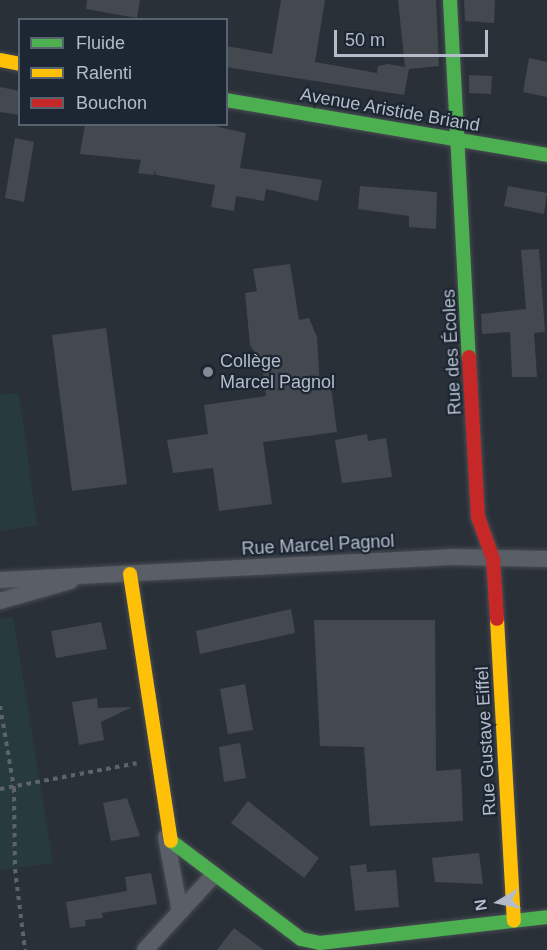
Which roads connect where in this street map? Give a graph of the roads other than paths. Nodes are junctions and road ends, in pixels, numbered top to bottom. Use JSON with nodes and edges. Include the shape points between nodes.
{"nodes":[{"id":1,"x":450,"y":0,"type":"edge"},
{"id":2,"x":0,"y":60,"type":"edge"},
{"id":3,"x":18,"y":64,"type":"edge"},
{"id":4,"x":228,"y":100,"type":"edge"},
{"id":5,"x":460,"y":141,"type":"junction"},
{"id":6,"x":547,"y":155,"type":"edge"},
{"id":7,"x":492,"y":559,"type":"junction"},
{"id":8,"x":547,"y":559,"type":"edge"},
{"id":9,"x":130,"y":574,"type":"junction"},
{"id":10,"x":92,"y":576,"type":"junction"},
{"id":11,"x":0,"y":580,"type":"edge"},
{"id":12,"x":0,"y":601,"type":"edge"},
{"id":13,"x":166,"y":837,"type":"junction"},
{"id":14,"x":212,"y":877,"type":"junction"},
{"id":15,"x":180,"y":912,"type":"junction"},
{"id":16,"x":547,"y":917,"type":"edge"},
{"id":17,"x":514,"y":921,"type":"junction"},
{"id":18,"x":145,"y":950,"type":"edge"}],
"edges":[{"from":1,"to":5,"type":"street","name":"Rue des Écoles"},
{"from":2,"to":3,"type":"street"},
{"from":4,"to":5,"type":"street","name":"Avenue Aristide Briand"},
{"from":5,"to":6,"type":"street","name":"Avenue Aristide Briand"},
{"from":5,"to":7,"type":"street","name":"Rue des Écoles","via":[[478,517]]},
{"from":7,"to":8,"type":"street","name":"Rue Marcel Pagnol"},
{"from":7,"to":9,"type":"street","name":"Rue Marcel Pagnol"},
{"from":7,"to":17,"type":"street","name":"Rue Gustave Eiffel"},
{"from":9,"to":10,"type":"street","name":"Rue Marcel Pagnol"},
{"from":9,"to":13,"type":"street"},
{"from":10,"to":11,"type":"street","name":"Rue Marcel Pagnol"},
{"from":10,"to":12,"type":"street","name":"Rue Marcel Pagnol"},
{"from":13,"to":14,"type":"street"},
{"from":13,"to":15,"type":"street"},
{"from":14,"to":15,"type":"street"},
{"from":14,"to":17,"type":"street","via":[[301,939],[320,943]]},
{"from":15,"to":18,"type":"street"},
{"from":16,"to":17,"type":"street"}]}
